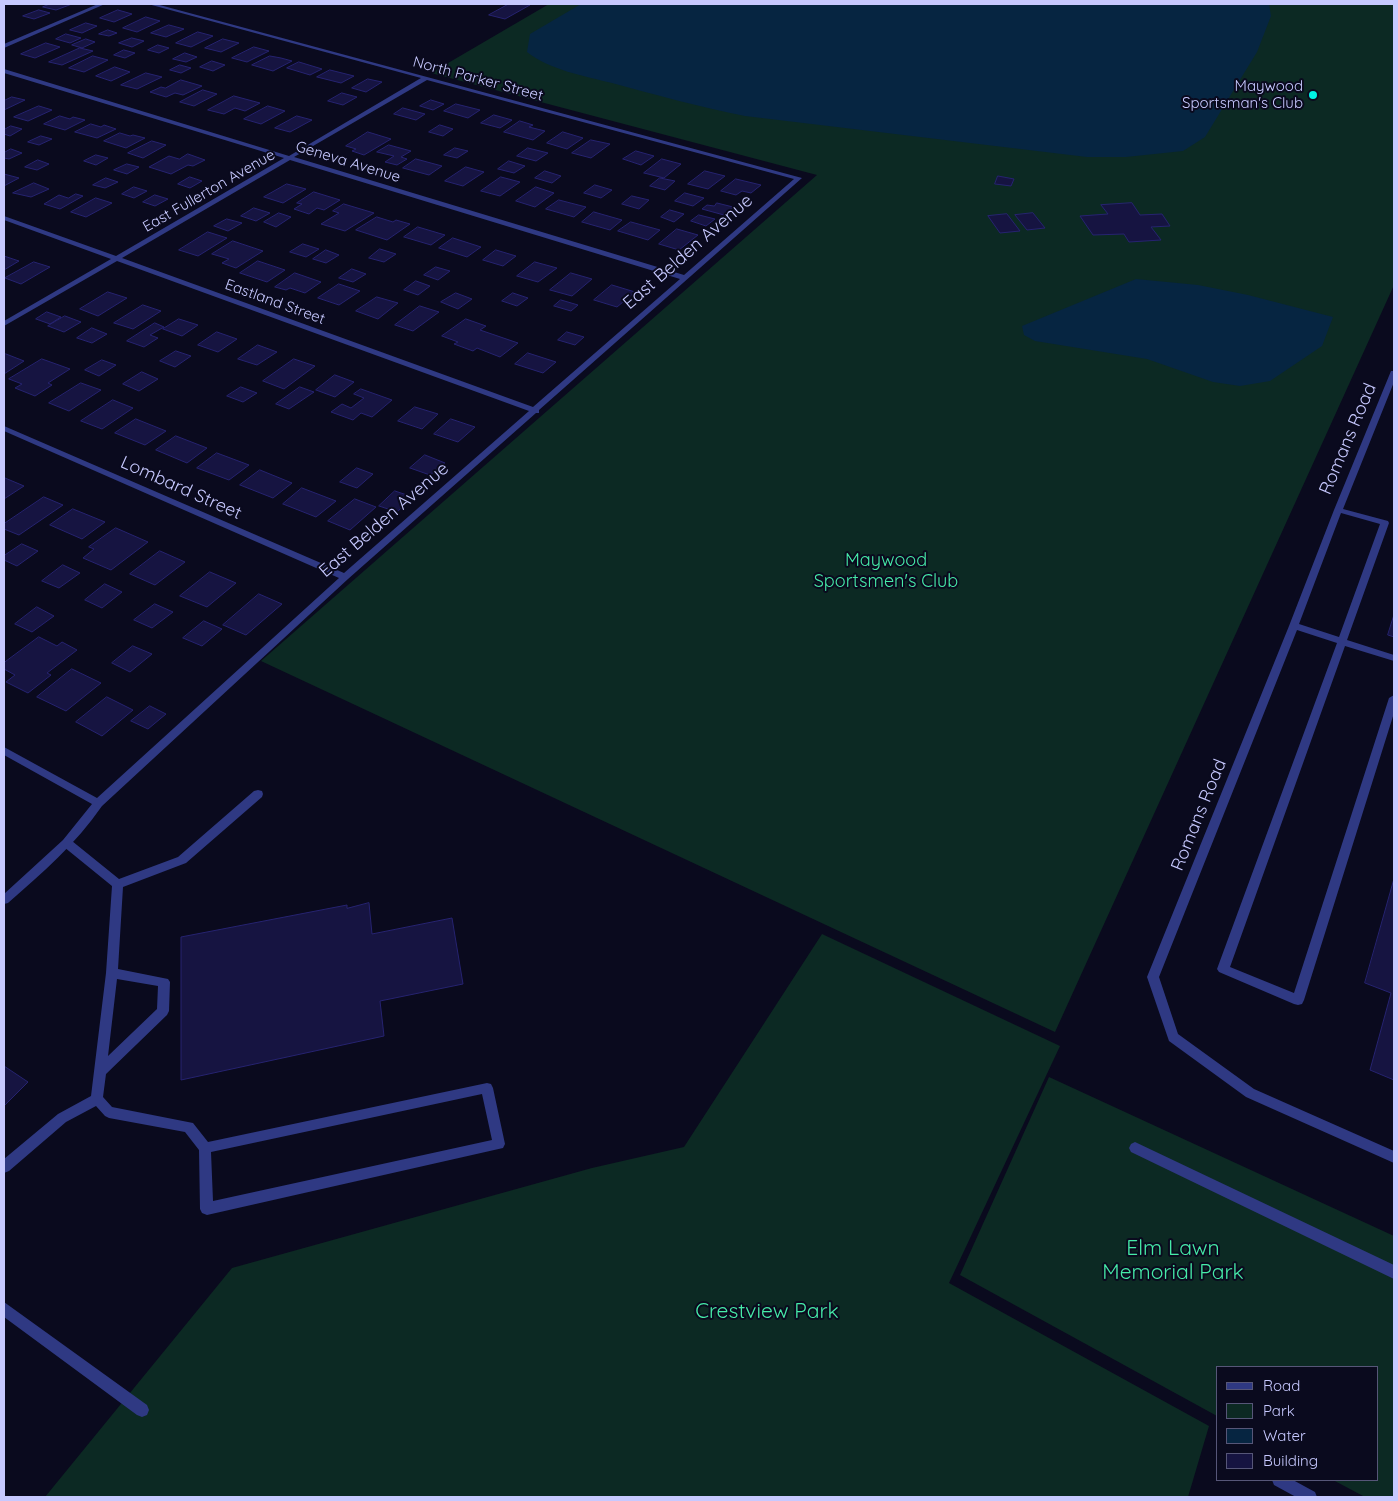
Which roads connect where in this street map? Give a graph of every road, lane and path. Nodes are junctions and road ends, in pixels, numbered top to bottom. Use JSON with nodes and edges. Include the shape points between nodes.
{"nodes":[{"id":1,"x":102,"y":4,"type":"edge"},
{"id":2,"x":151,"y":4,"type":"edge"},
{"id":3,"x":4,"y":46,"type":"edge"},
{"id":4,"x":4,"y":71,"type":"edge"},
{"id":5,"x":426,"y":78,"type":"junction"},
{"id":6,"x":290,"y":158,"type":"junction"},
{"id":7,"x":799,"y":178,"type":"joint"},
{"id":8,"x":4,"y":218,"type":"edge"},
{"id":9,"x":116,"y":259,"type":"junction"},
{"id":10,"x":685,"y":278,"type":"junction"},
{"id":11,"x":4,"y":324,"type":"edge"},
{"id":12,"x":1394,"y":373,"type":"edge"},
{"id":13,"x":536,"y":411,"type":"junction"},
{"id":14,"x":4,"y":428,"type":"edge"},
{"id":15,"x":1338,"y":510,"type":"junction"},
{"id":16,"x":345,"y":577,"type":"junction"},
{"id":17,"x":1294,"y":626,"type":"junction"},
{"id":18,"x":1343,"y":641,"type":"junction"},
{"id":19,"x":1394,"y":658,"type":"edge"},
{"id":20,"x":1394,"y":698,"type":"edge"},
{"id":21,"x":4,"y":751,"type":"edge"},
{"id":22,"x":258,"y":794,"type":"dead end"},
{"id":23,"x":98,"y":803,"type":"junction"},
{"id":24,"x":68,"y":844,"type":"junction"},
{"id":25,"x":118,"y":884,"type":"junction"},
{"id":26,"x":4,"y":900,"type":"edge"},
{"id":27,"x":112,"y":973,"type":"junction"},
{"id":28,"x":101,"y":1071,"type":"junction"},
{"id":29,"x":97,"y":1099,"type":"junction"},
{"id":30,"x":205,"y":1148,"type":"junction"},
{"id":31,"x":1135,"y":1148,"type":"dead end"},
{"id":32,"x":1394,"y":1156,"type":"edge"},
{"id":33,"x":4,"y":1167,"type":"edge"},
{"id":34,"x":1394,"y":1272,"type":"edge"},
{"id":35,"x":4,"y":1309,"type":"edge"},
{"id":36,"x":142,"y":1410,"type":"dead end"},
{"id":37,"x":1280,"y":1481,"type":"edge"},
{"id":38,"x":1310,"y":1497,"type":"edge"}],
"edges":[{"from":1,"to":3,"type":"street"},
{"from":2,"to":5,"type":"street","name":"North Parker Street"},
{"from":4,"to":6,"type":"street","name":"Geneva Avenue"},
{"from":5,"to":6,"type":"street","name":"East Fullerton Avenue"},
{"from":5,"to":7,"type":"street","name":"North Parker Street"},
{"from":6,"to":9,"type":"street","name":"East Fullerton Avenue"},
{"from":6,"to":10,"type":"street","name":"Geneva Avenue"},
{"from":7,"to":10,"type":"street","name":"East Belden Avenue"},
{"from":8,"to":9,"type":"street","name":"Eastland Street"},
{"from":9,"to":11,"type":"street","name":"East Fullerton Avenue"},
{"from":9,"to":13,"type":"street","name":"Eastland Street"},
{"from":10,"to":13,"type":"street","name":"East Belden Avenue"},
{"from":12,"to":15,"type":"street","name":"Romans Road"},
{"from":13,"to":16,"type":"street","name":"East Belden Avenue"},
{"from":14,"to":16,"type":"street","name":"Lombard Street"},
{"from":15,"to":17,"type":"street","name":"Romans Road"},
{"from":15,"to":18,"type":"street","via":[[1385,523]]},
{"from":16,"to":23,"type":"street","name":"East Belden Avenue"},
{"from":17,"to":18,"type":"street"},
{"from":17,"to":32,"type":"street","name":"Romans Road","via":[[1153,977],[1173,1037],[1250,1092]]},
{"from":18,"to":19,"type":"street"},
{"from":18,"to":20,"type":"street","via":[[1223,968],[1298,1000]]},
{"from":21,"to":23,"type":"street"},
{"from":22,"to":25,"type":"street","via":[[182,860]]},
{"from":23,"to":24,"type":"street","name":"East Belden Avenue"},
{"from":24,"to":25,"type":"street"},
{"from":24,"to":26,"type":"street","name":"East Belden Avenue"},
{"from":25,"to":27,"type":"street"},
{"from":27,"to":28,"type":"street"},
{"from":27,"to":28,"type":"street","via":[[164,982],[163,1011]]},
{"from":28,"to":29,"type":"street"},
{"from":29,"to":30,"type":"street","via":[[109,1112],[189,1127]]},
{"from":29,"to":33,"type":"street","via":[[62,1118]]},
{"from":30,"to":30,"type":"street","via":[[207,1209],[499,1144],[487,1088]]},
{"from":31,"to":34,"type":"street"},
{"from":35,"to":36,"type":"street"},
{"from":37,"to":38,"type":"street"}]}
